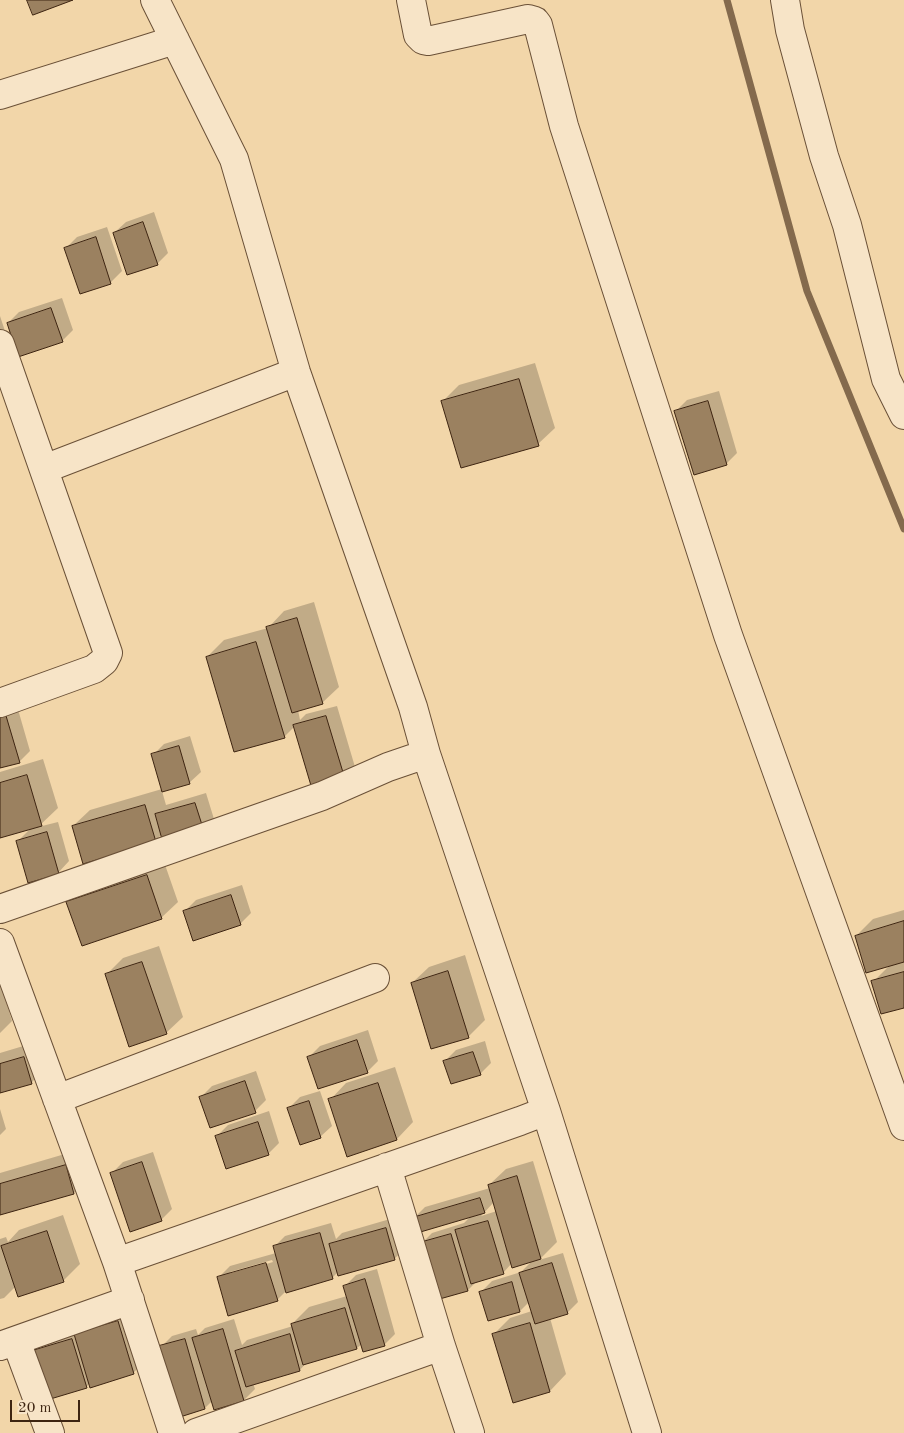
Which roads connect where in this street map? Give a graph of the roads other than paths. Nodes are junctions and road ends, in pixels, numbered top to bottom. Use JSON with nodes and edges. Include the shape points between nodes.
{"nodes":[{"id":1,"x":155,"y":0,"type":"edge"},
{"id":2,"x":411,"y":0,"type":"edge"},
{"id":3,"x":785,"y":0,"type":"edge"},
{"id":4,"x":175,"y":40,"type":"junction"},
{"id":5,"x":0,"y":94,"type":"edge"},
{"id":6,"x":0,"y":344,"type":"edge"},
{"id":7,"x":296,"y":372,"type":"junction"},
{"id":8,"x":904,"y":415,"type":"edge"},
{"id":9,"x":44,"y":469,"type":"junction"},
{"id":10,"x":0,"y":703,"type":"edge"},
{"id":11,"x":426,"y":754,"type":"junction"},
{"id":12,"x":0,"y":910,"type":"edge"},
{"id":13,"x":0,"y":943,"type":"edge"},
{"id":14,"x":375,"y":978,"type":"dead end"},
{"id":15,"x":57,"y":1100,"type":"junction"},
{"id":16,"x":546,"y":1111,"type":"junction"},
{"id":17,"x":904,"y":1126,"type":"edge"},
{"id":18,"x":387,"y":1167,"type":"junction"},
{"id":19,"x":117,"y":1262,"type":"junction"},
{"id":20,"x":130,"y":1300,"type":"junction"},
{"id":21,"x":8,"y":1343,"type":"edge"},
{"id":22,"x":441,"y":1346,"type":"junction"},
{"id":23,"x":50,"y":1433,"type":"edge"},
{"id":24,"x":173,"y":1433,"type":"edge"},
{"id":25,"x":196,"y":1433,"type":"edge"},
{"id":26,"x":470,"y":1433,"type":"edge"},
{"id":27,"x":647,"y":1433,"type":"edge"}],
"edges":[{"from":1,"to":4,"type":"street"},
{"from":2,"to":17,"type":"street","via":[[418,35],[422,40],[528,18],[538,25],[564,126],[728,635]]},
{"from":3,"to":8,"type":"street","via":[[790,30],[824,156],[847,225],[886,379]]},
{"from":4,"to":5,"type":"street"},
{"from":4,"to":7,"type":"street","via":[[234,159]]},
{"from":6,"to":9,"type":"street"},
{"from":7,"to":9,"type":"street"},
{"from":7,"to":11,"type":"street"},
{"from":9,"to":10,"type":"street","via":[[108,653],[94,669]]},
{"from":11,"to":12,"type":"street","via":[[322,796]]},
{"from":11,"to":16,"type":"street"},
{"from":13,"to":15,"type":"street"},
{"from":14,"to":15,"type":"street"},
{"from":15,"to":19,"type":"street"},
{"from":16,"to":18,"type":"street"},
{"from":16,"to":27,"type":"street"},
{"from":18,"to":19,"type":"street"},
{"from":18,"to":22,"type":"street"},
{"from":19,"to":20,"type":"street"},
{"from":20,"to":21,"type":"street"},
{"from":20,"to":24,"type":"street"},
{"from":21,"to":23,"type":"street"},
{"from":22,"to":25,"type":"street"},
{"from":22,"to":26,"type":"street"}]}
